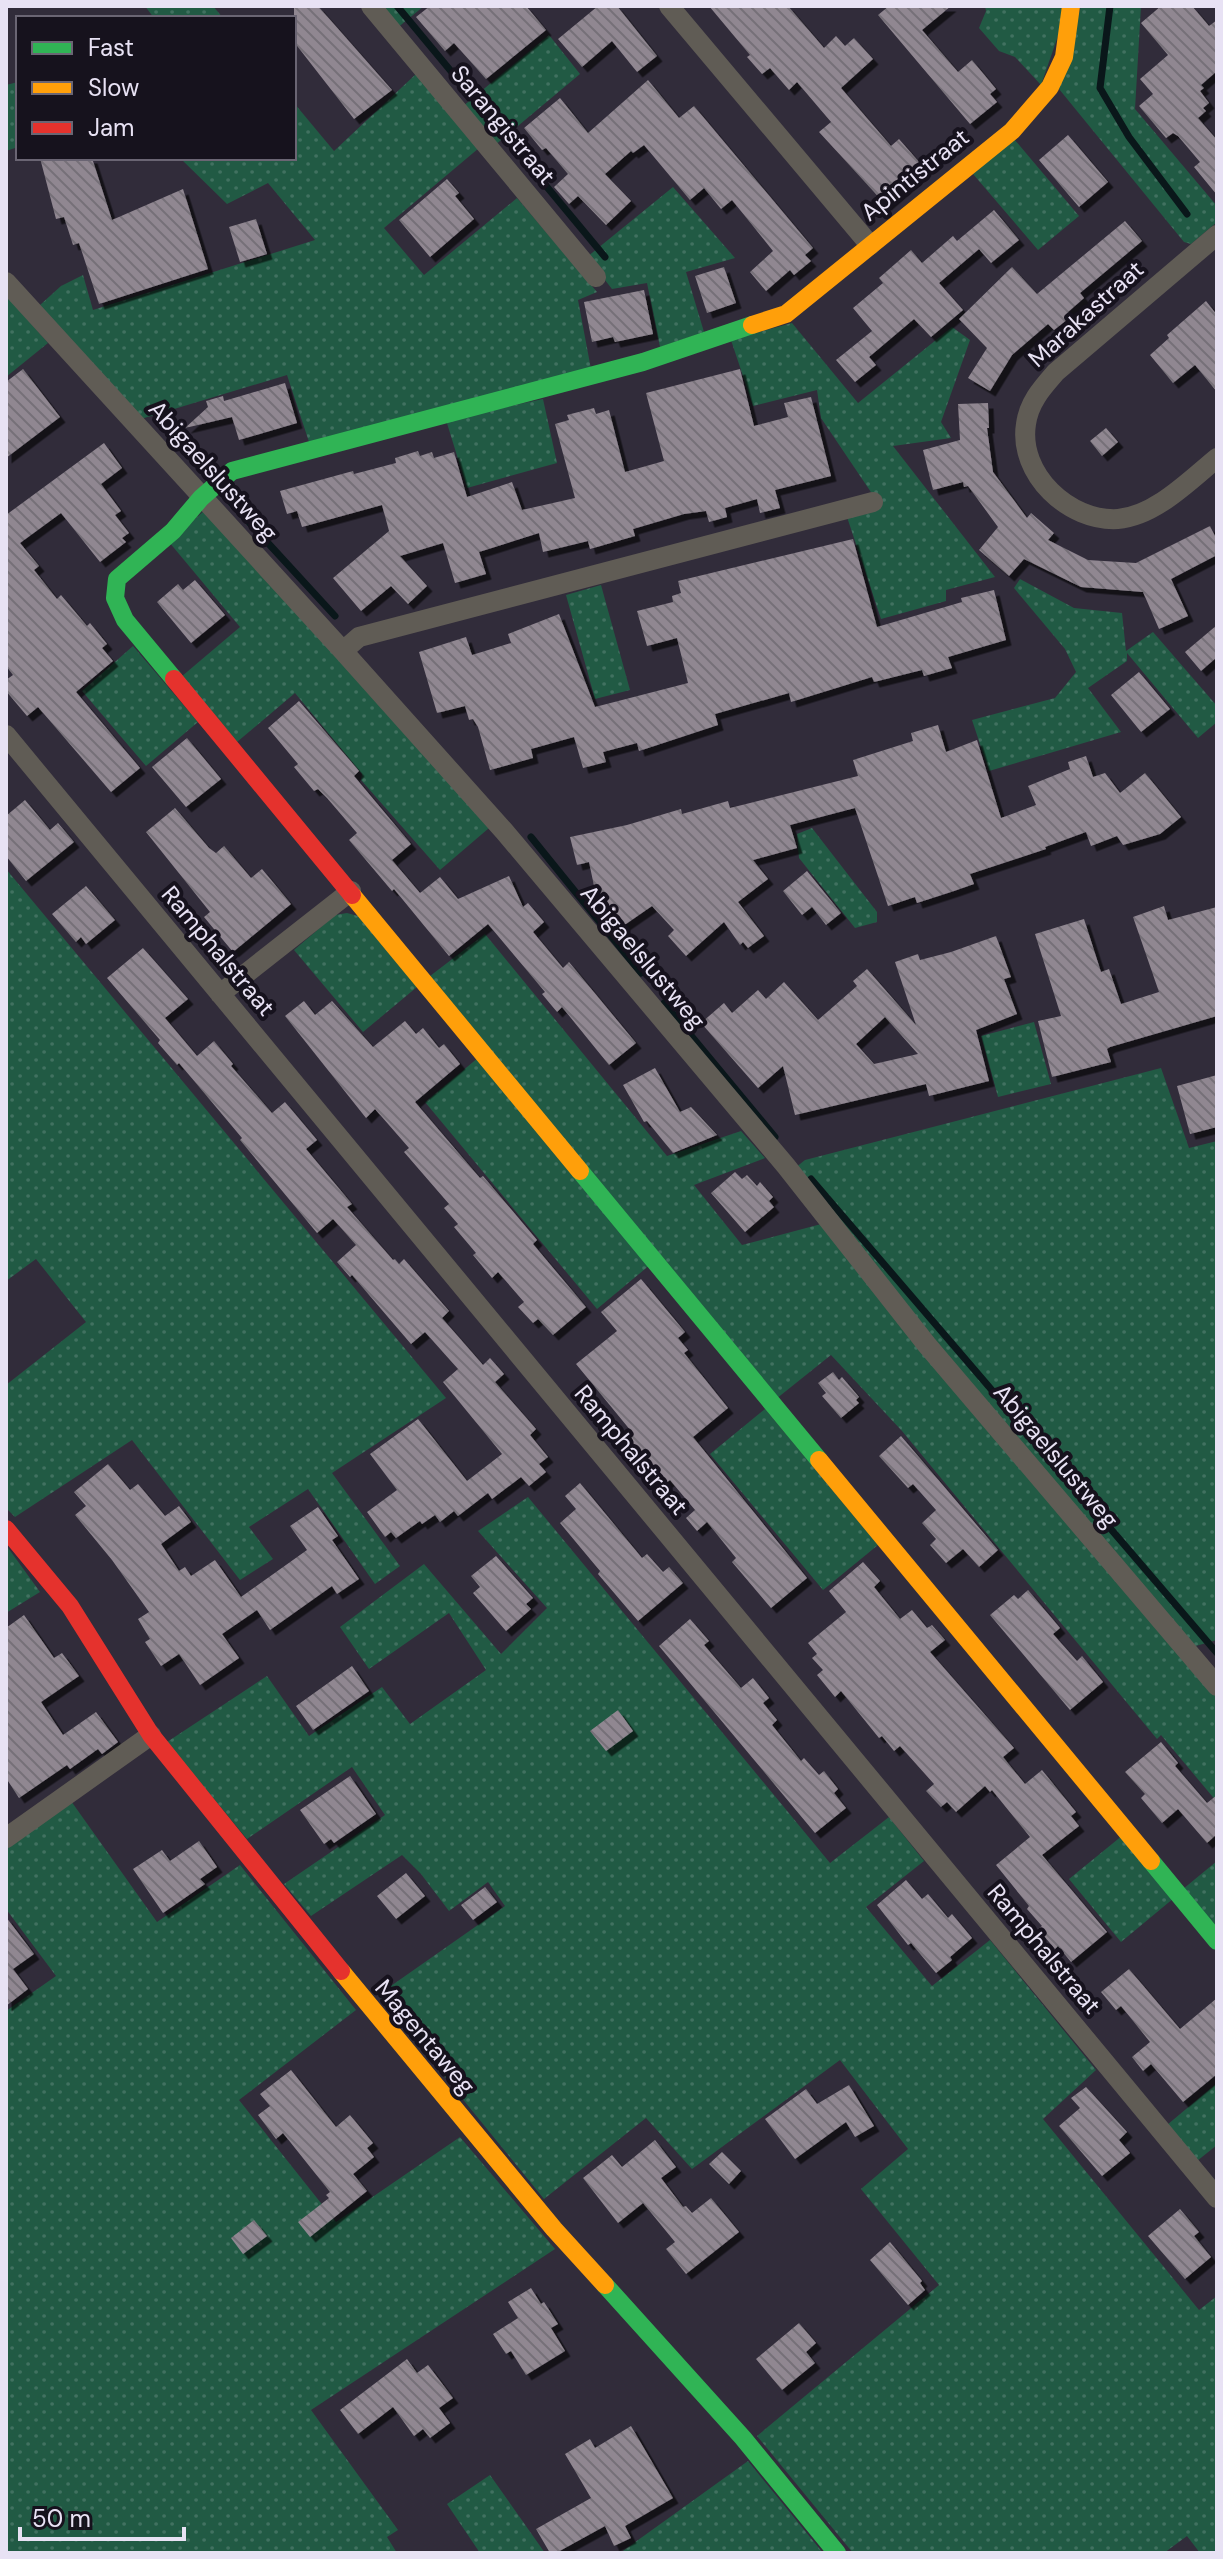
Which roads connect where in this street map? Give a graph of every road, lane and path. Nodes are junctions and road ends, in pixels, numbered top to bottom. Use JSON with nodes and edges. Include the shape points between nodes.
{"nodes":[{"id":1,"x":371,"y":6,"type":"edge"},
{"id":2,"x":669,"y":6,"type":"edge"},
{"id":3,"x":1071,"y":6,"type":"edge"},
{"id":4,"x":1217,"y":235,"type":"edge"},
{"id":5,"x":870,"y":245,"type":"junction"},
{"id":6,"x":596,"y":277,"type":"dead end"},
{"id":7,"x":6,"y":282,"type":"edge"},
{"id":8,"x":1217,"y":458,"type":"edge"},
{"id":9,"x":201,"y":498,"type":"junction"},
{"id":10,"x":873,"y":502,"type":"dead end"},
{"id":11,"x":343,"y":651,"type":"junction"},
{"id":12,"x":6,"y":735,"type":"edge"},
{"id":13,"x":351,"y":891,"type":"junction"},
{"id":14,"x":220,"y":994,"type":"junction"},
{"id":15,"x":6,"y":1529,"type":"edge"},
{"id":16,"x":1217,"y":1686,"type":"edge"},
{"id":17,"x":151,"y":1735,"type":"junction"},
{"id":18,"x":6,"y":1838,"type":"edge"},
{"id":19,"x":1217,"y":1941,"type":"edge"},
{"id":20,"x":1217,"y":2198,"type":"edge"},
{"id":21,"x":837,"y":2553,"type":"edge"}],
"edges":[{"from":1,"to":6,"type":"street","name":"Sarangistraat"},
{"from":2,"to":5,"type":"street","name":"Apintistraat"},
{"from":3,"to":5,"type":"street","name":"Apintistraat","via":[[1064,57],[1050,87],[1012,131]]},
{"from":4,"to":8,"type":"street","name":"Marakastraat","via":[[1056,372],[1034,398],[1025,425],[1033,468],[1047,487],[1064,503],[1098,518],[1147,511]]},
{"from":5,"to":9,"type":"street","via":[[786,314],[643,362],[232,471]]},
{"from":7,"to":9,"type":"street","name":"Abigaelslustweg"},
{"from":9,"to":11,"type":"street","name":"Abigaelslustweg"},
{"from":9,"to":13,"type":"street","via":[[173,531],[117,579],[115,598],[125,620]]},
{"from":10,"to":11,"type":"street","via":[[359,637]]},
{"from":11,"to":16,"type":"street","name":"Abigaelslustweg","via":[[504,831],[786,1166],[927,1345]]},
{"from":12,"to":14,"type":"street","name":"Ramphalstraat"},
{"from":13,"to":14,"type":"street"},
{"from":13,"to":19,"type":"street"},
{"from":14,"to":20,"type":"street","name":"Ramphalstraat"},
{"from":15,"to":17,"type":"street","name":"Magentaweg","via":[[70,1606]]},
{"from":17,"to":18,"type":"street"},
{"from":17,"to":21,"type":"street","name":"Magentaweg","via":[[500,2165],[743,2438]]}]}
